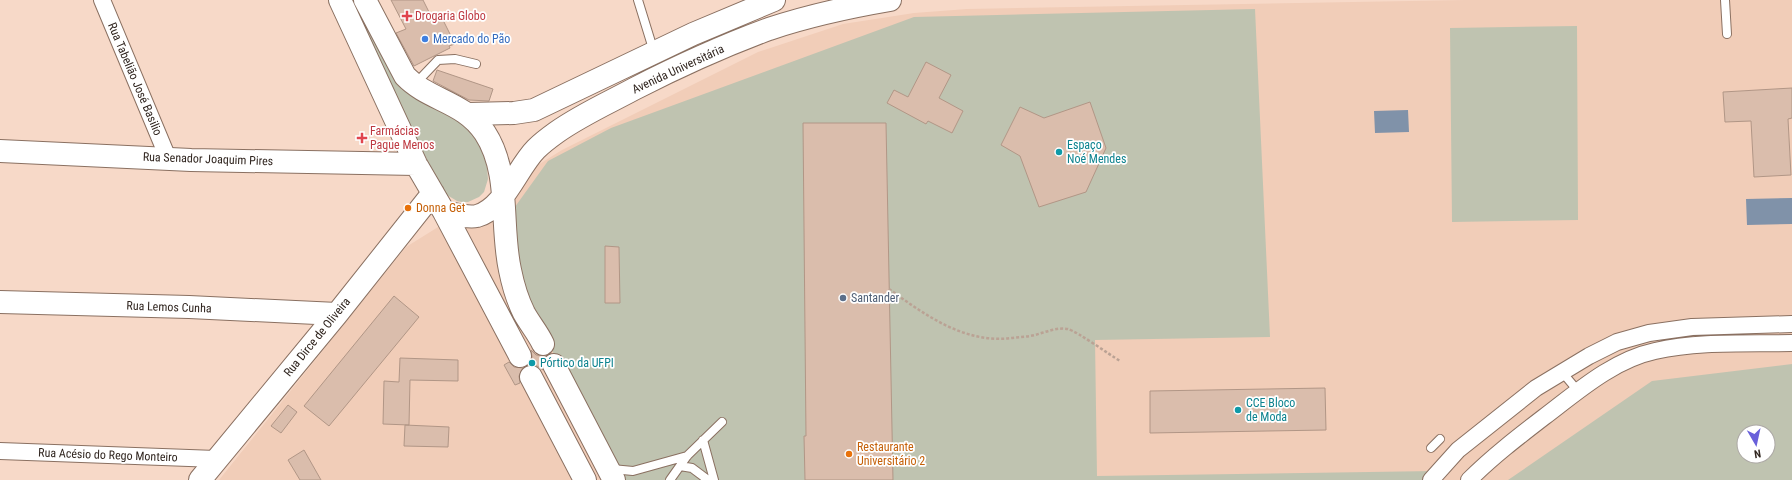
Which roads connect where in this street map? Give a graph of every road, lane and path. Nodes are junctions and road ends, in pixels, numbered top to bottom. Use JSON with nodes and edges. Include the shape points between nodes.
{"nodes":[{"id":1,"x":102,"y":0,"type":"edge"},
{"id":2,"x":340,"y":0,"type":"edge"},
{"id":3,"x":365,"y":0,"type":"edge"},
{"id":4,"x":638,"y":0,"type":"edge"},
{"id":5,"x":774,"y":0,"type":"edge"},
{"id":6,"x":890,"y":0,"type":"edge"},
{"id":7,"x":1725,"y":0,"type":"edge"},
{"id":8,"x":1727,"y":34,"type":"dead end"},
{"id":9,"x":650,"y":55,"type":"junction"},
{"id":10,"x":476,"y":64,"type":"dead end"},
{"id":11,"x":654,"y":79,"type":"junction"},
{"id":12,"x":414,"y":85,"type":"junction"},
{"id":13,"x":469,"y":114,"type":"junction"},
{"id":14,"x":0,"y":151,"type":"edge"},
{"id":15,"x":168,"y":158,"type":"junction"},
{"id":16,"x":416,"y":164,"type":"junction"},
{"id":17,"x":433,"y":193,"type":"junction"},
{"id":18,"x":503,"y":197,"type":"junction"},
{"id":19,"x":444,"y":212,"type":"junction"},
{"id":20,"x":890,"y":289,"type":"dead end"},
{"id":21,"x":0,"y":302,"type":"edge"},
{"id":22,"x":337,"y":314,"type":"junction"},
{"id":23,"x":1792,"y":324,"type":"edge"},
{"id":24,"x":1792,"y":343,"type":"edge"},
{"id":25,"x":543,"y":344,"type":"dead end"},
{"id":26,"x":520,"y":356,"type":"dead end"},
{"id":27,"x":1120,"y":361,"type":"dead end"},
{"id":28,"x":554,"y":364,"type":"dead end"},
{"id":29,"x":1562,"y":372,"type":"junction"},
{"id":30,"x":531,"y":377,"type":"dead end"},
{"id":31,"x":1578,"y":390,"type":"junction"},
{"id":32,"x":577,"y":409,"type":"junction"},
{"id":33,"x":553,"y":420,"type":"junction"},
{"id":34,"x":722,"y":422,"type":"dead end"},
{"id":35,"x":1440,"y":439,"type":"dead end"},
{"id":36,"x":703,"y":440,"type":"junction"},
{"id":37,"x":1431,"y":448,"type":"dead end"},
{"id":38,"x":0,"y":450,"type":"edge"},
{"id":39,"x":687,"y":456,"type":"junction"},
{"id":40,"x":216,"y":459,"type":"junction"},
{"id":41,"x":680,"y":466,"type":"junction"},
{"id":42,"x":611,"y":475,"type":"edge"},
{"id":43,"x":200,"y":480,"type":"edge"},
{"id":44,"x":585,"y":480,"type":"edge"},
{"id":45,"x":670,"y":480,"type":"edge"},
{"id":46,"x":708,"y":480,"type":"edge"},
{"id":47,"x":714,"y":480,"type":"edge"},
{"id":48,"x":1431,"y":480,"type":"edge"},
{"id":49,"x":1469,"y":480,"type":"edge"}],
"edges":[{"from":1,"to":15,"type":"street","name":"Rua Tabelião José Basilio"},
{"from":2,"to":16,"type":"main road"},
{"from":3,"to":12,"type":"main road","via":[[398,64]]},
{"from":4,"to":9,"type":"lane"},
{"from":5,"to":9,"type":"main road","name":"Avenida Universitária","via":[[719,22]]},
{"from":6,"to":11,"type":"main road","name":"Avenida Universitária","via":[[770,29]]},
{"from":7,"to":8,"type":"lane"},
{"from":9,"to":11,"type":"main road"},
{"from":9,"to":13,"type":"main road","name":"Avenida Universitária","via":[[534,110]]},
{"from":10,"to":12,"type":"lane","via":[[455,59],[438,60]]},
{"from":11,"to":18,"type":"main road","name":"Avenida Universitária","via":[[556,132],[536,149],[517,173]]},
{"from":12,"to":13,"type":"main road"},
{"from":13,"to":18,"type":"main road","via":[[490,142],[498,163]]},
{"from":14,"to":15,"type":"main road","name":"Rua Senador Joaquim Pires"},
{"from":15,"to":16,"type":"main road","name":"Rua Senador Joaquim Pires"},
{"from":16,"to":17,"type":"main road"},
{"from":17,"to":19,"type":"main road"},
{"from":17,"to":22,"type":"main road","name":"Rua Dirce de Oliveira"},
{"from":18,"to":19,"type":"main road","name":"Avenida Universitária","via":[[494,207],[476,216]]},
{"from":18,"to":25,"type":"main road","via":[[509,268],[515,291],[524,313]]},
{"from":19,"to":26,"type":"main road"},
{"from":20,"to":27,"type":"path","via":[[920,312],[976,337],[1009,338],[1054,329],[1069,330]]},
{"from":21,"to":22,"type":"main road","name":"Rua Lemos Cunha"},
{"from":22,"to":40,"type":"main road","name":"Rua Dirce de Oliveira"},
{"from":23,"to":29,"type":"street","via":[[1692,327],[1650,333],[1618,342]]},
{"from":24,"to":31,"type":"street","via":[[1681,346],[1654,351],[1632,359]]},
{"from":28,"to":32,"type":"main road"},
{"from":29,"to":31,"type":"lane"},
{"from":29,"to":48,"type":"street","via":[[1536,388],[1458,450]]},
{"from":30,"to":33,"type":"main road"},
{"from":31,"to":49,"type":"street"},
{"from":32,"to":33,"type":"main road"},
{"from":32,"to":42,"type":"main road"},
{"from":33,"to":44,"type":"main road"},
{"from":34,"to":36,"type":"lane"},
{"from":35,"to":37,"type":"lane"},
{"from":36,"to":39,"type":"lane"},
{"from":36,"to":47,"type":"lane"},
{"from":38,"to":40,"type":"street","name":"Rua Acésio do Rego Monteiro"},
{"from":39,"to":41,"type":"lane"},
{"from":39,"to":42,"type":"lane"},
{"from":40,"to":43,"type":"main road","name":"Rua Dirce de Oliveira"},
{"from":41,"to":45,"type":"lane"},
{"from":41,"to":46,"type":"lane","via":[[692,468]]}]}
